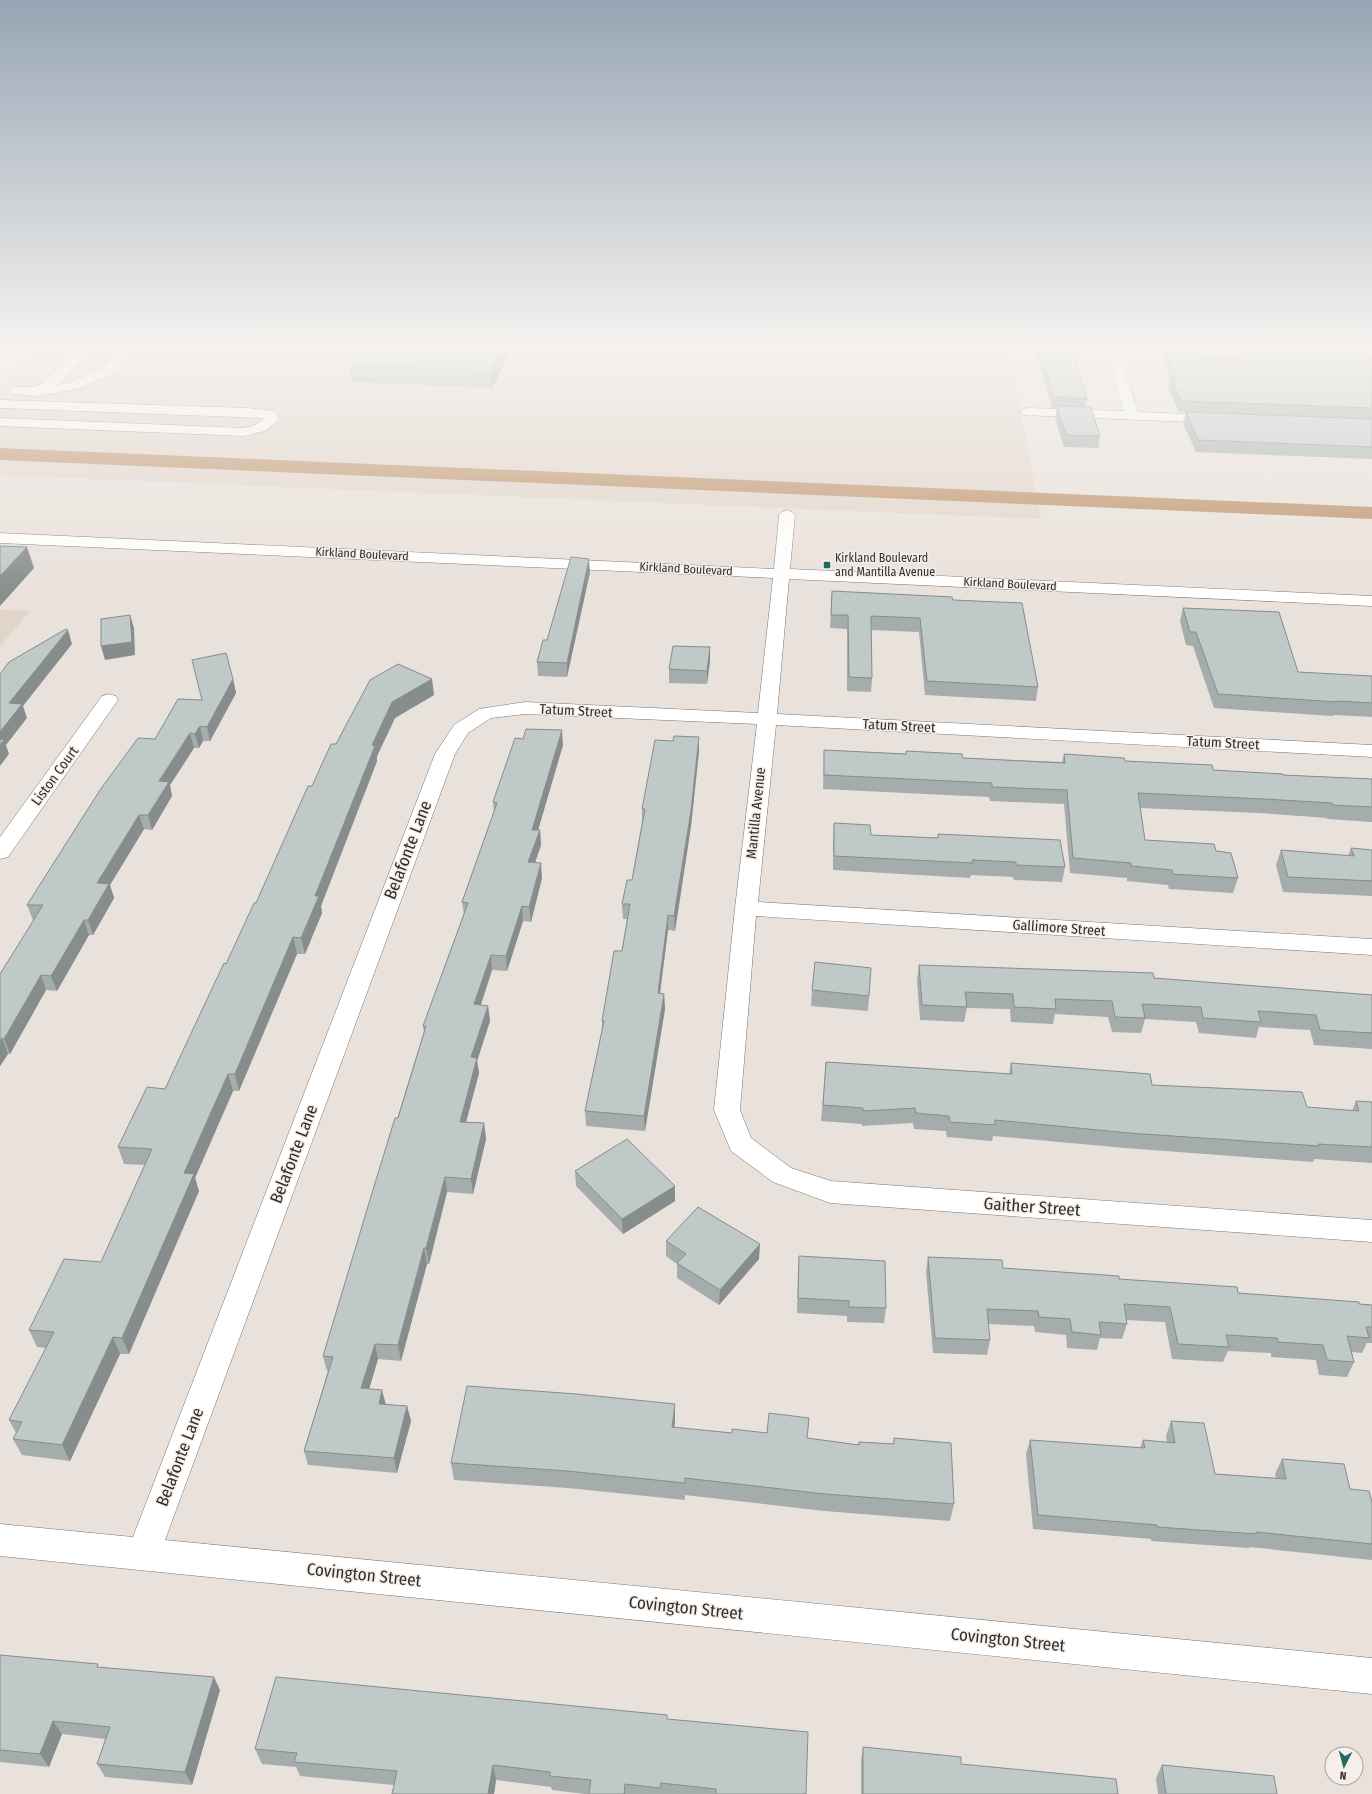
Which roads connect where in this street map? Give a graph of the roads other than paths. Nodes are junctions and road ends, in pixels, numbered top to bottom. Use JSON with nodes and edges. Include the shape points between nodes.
{"nodes":[{"id":1,"x":140,"y":428,"type":"edge"},
{"id":2,"x":260,"y":428,"type":"edge"},
{"id":3,"x":786,"y":515,"type":"dead end"},
{"id":4,"x":0,"y":538,"type":"edge"},
{"id":5,"x":781,"y":574,"type":"junction"},
{"id":6,"x":1372,"y":601,"type":"edge"},
{"id":7,"x":109,"y":700,"type":"dead end"},
{"id":8,"x":767,"y":719,"type":"junction"},
{"id":9,"x":1372,"y":751,"type":"edge"},
{"id":10,"x":445,"y":754,"type":"joint"},
{"id":11,"x":0,"y":852,"type":"edge"},
{"id":12,"x":746,"y":908,"type":"junction"},
{"id":13,"x":1372,"y":947,"type":"edge"},
{"id":14,"x":727,"y":1110,"type":"joint"},
{"id":15,"x":1372,"y":1231,"type":"edge"},
{"id":16,"x":0,"y":1540,"type":"edge"},
{"id":17,"x":144,"y":1553,"type":"junction"},
{"id":18,"x":1372,"y":1676,"type":"edge"}],
"edges":[{"from":1,"to":2,"type":"street","via":[[244,432]]},
{"from":3,"to":5,"type":"street","name":"Mantilla Avenue"},
{"from":4,"to":5,"type":"street","name":"Kirkland Boulevard"},
{"from":5,"to":6,"type":"street","name":"Kirkland Boulevard"},
{"from":5,"to":8,"type":"street","name":"Mantilla Avenue"},
{"from":7,"to":11,"type":"street","name":"Liston Court"},
{"from":8,"to":9,"type":"street","name":"Tatum Street"},
{"from":8,"to":10,"type":"street","name":"Tatum Street","via":[[526,708],[486,713],[461,729]]},
{"from":8,"to":12,"type":"street","name":"Mantilla Avenue"},
{"from":10,"to":17,"type":"street","name":"Belafonte Lane"},
{"from":12,"to":13,"type":"street","name":"Gallimore Street"},
{"from":12,"to":14,"type":"street","name":"Mantilla Avenue"},
{"from":14,"to":15,"type":"street","name":"Gaither Street","via":[[740,1144],[782,1175],[830,1192]]},
{"from":16,"to":17,"type":"street","name":"Covington Street"},
{"from":17,"to":18,"type":"street","name":"Covington Street"}]}
